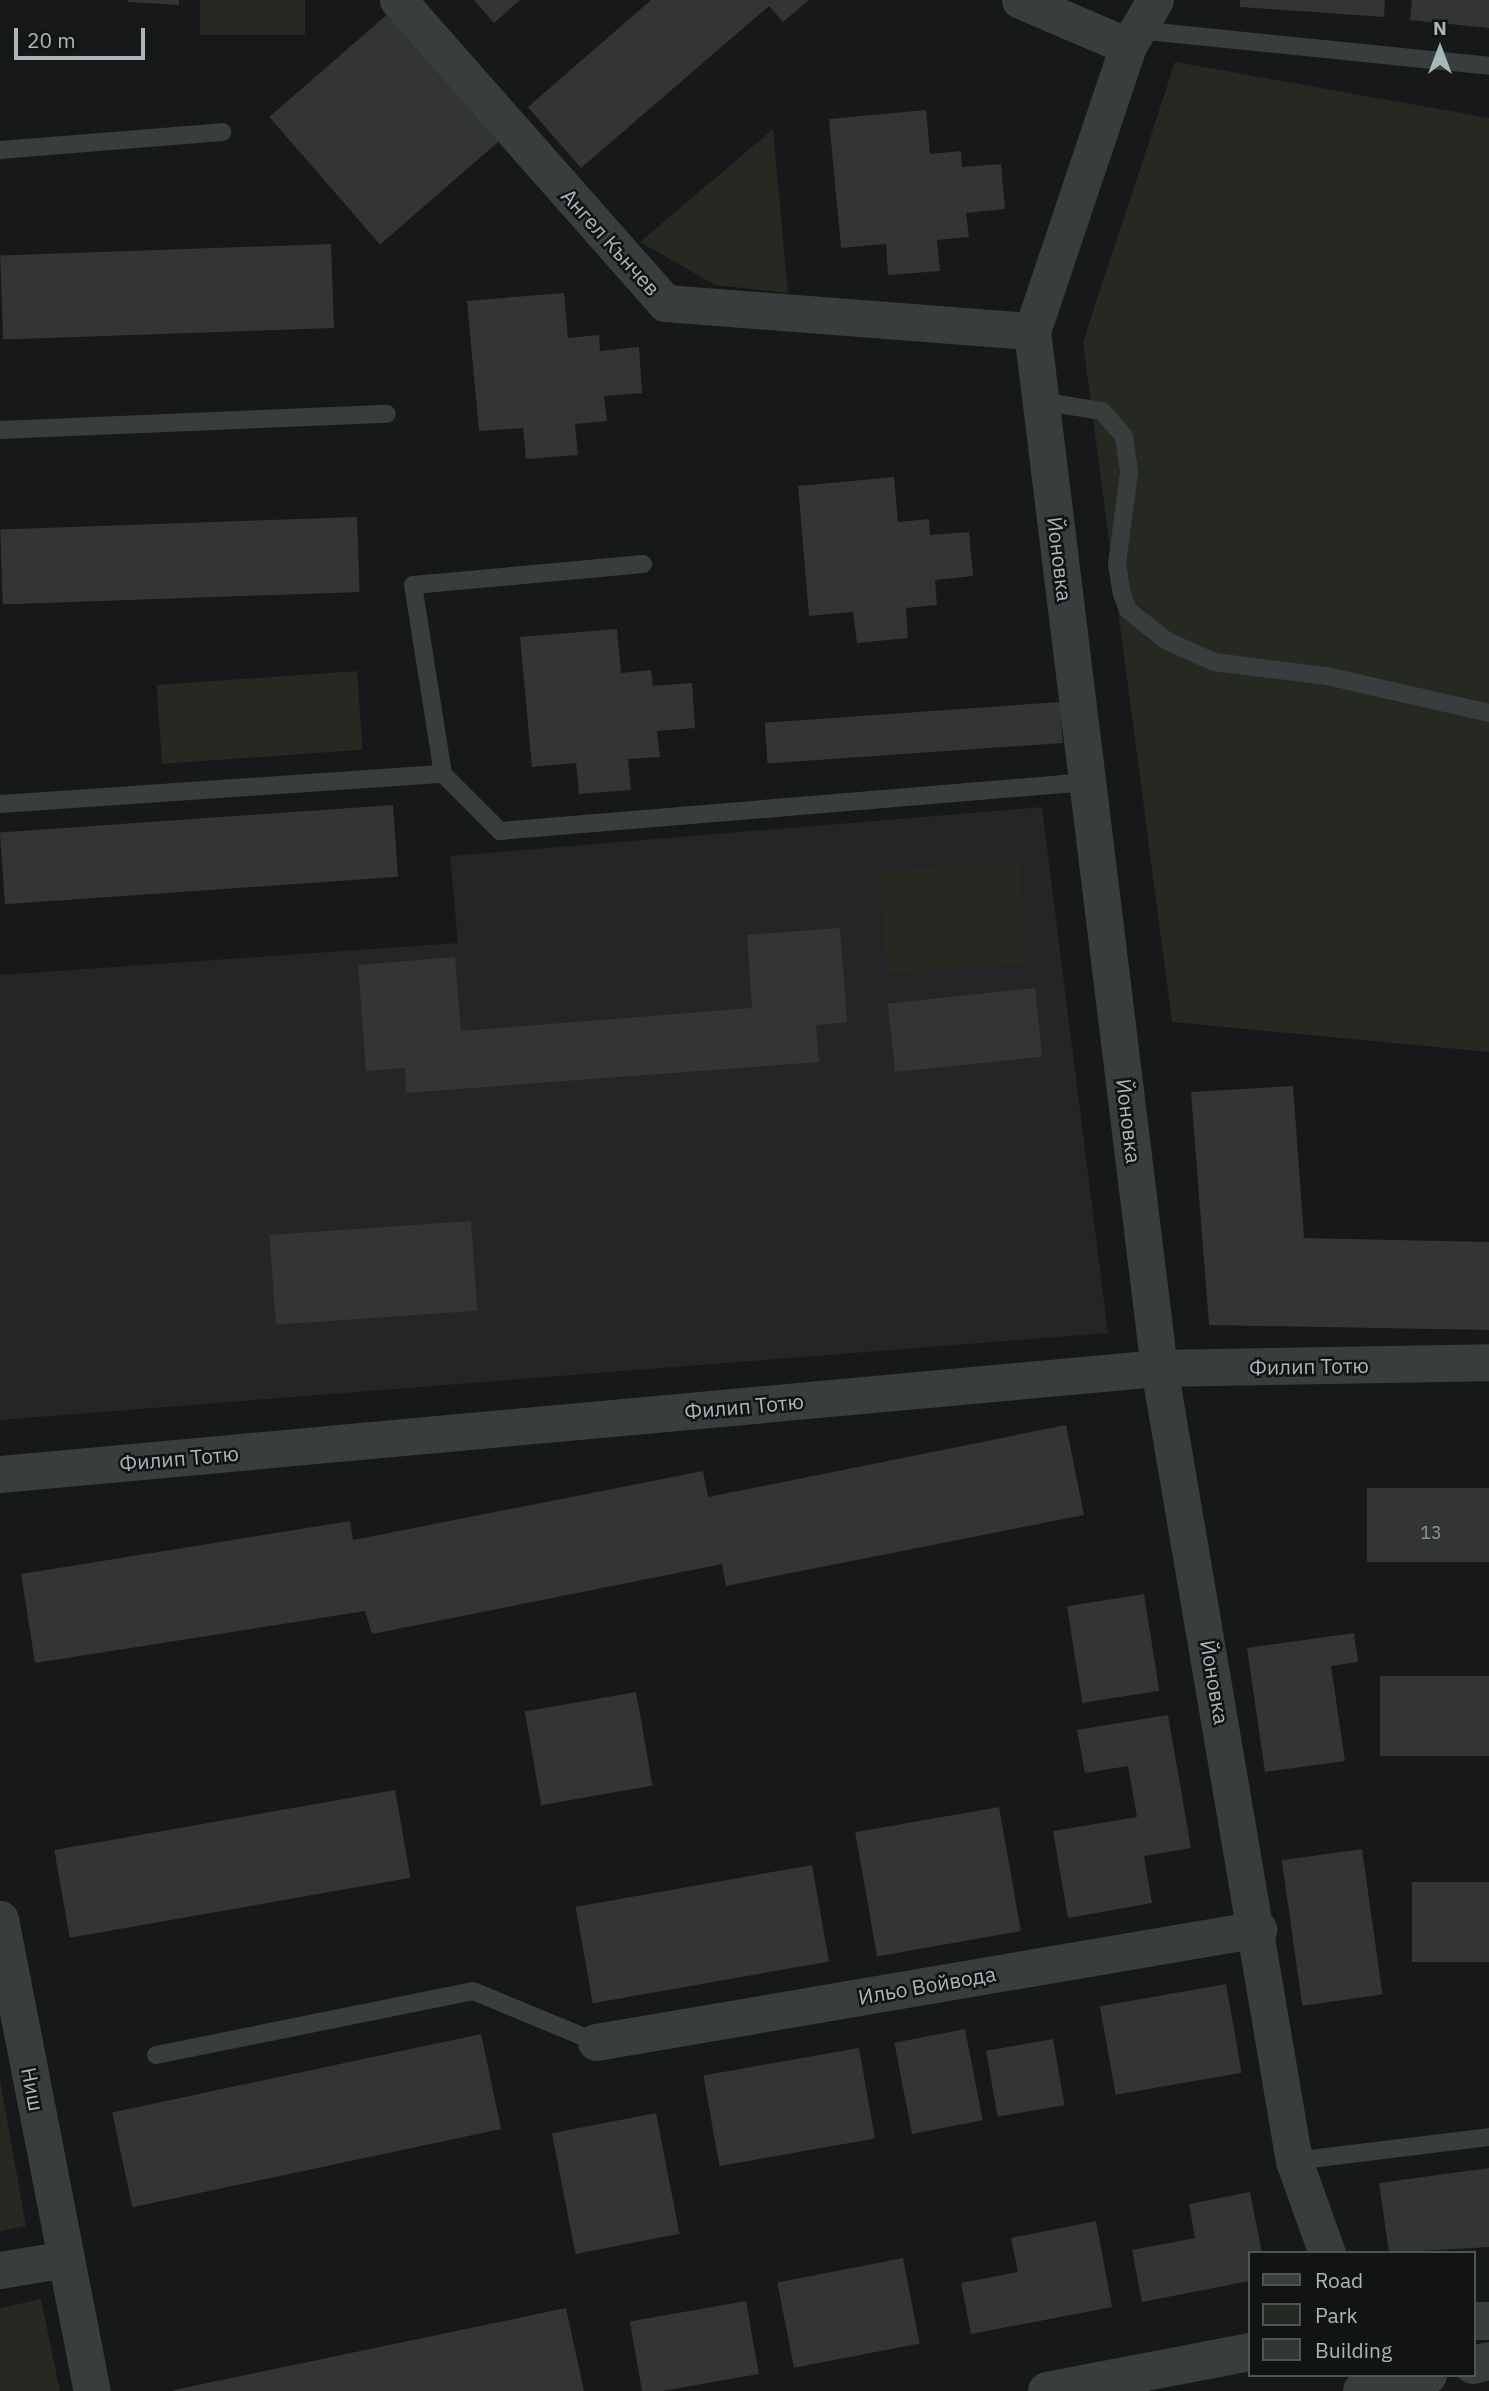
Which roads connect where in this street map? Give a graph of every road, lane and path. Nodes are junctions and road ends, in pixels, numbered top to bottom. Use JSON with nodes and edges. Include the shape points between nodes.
{"nodes":[{"id":1,"x":398,"y":0,"type":"edge"},
{"id":2,"x":1020,"y":0,"type":"edge"},
{"id":3,"x":1140,"y":26,"type":"edge"},
{"id":4,"x":1489,"y":66,"type":"edge"},
{"id":5,"x":222,"y":132,"type":"dead end"},
{"id":6,"x":0,"y":150,"type":"edge"},
{"id":7,"x":1032,"y":331,"type":"junction"},
{"id":8,"x":1040,"y":401,"type":"junction"},
{"id":9,"x":387,"y":414,"type":"dead end"},
{"id":10,"x":0,"y":430,"type":"edge"},
{"id":11,"x":643,"y":564,"type":"dead end"},
{"id":12,"x":1489,"y":713,"type":"edge"},
{"id":13,"x":443,"y":775,"type":"junction"},
{"id":14,"x":1087,"y":782,"type":"junction"},
{"id":15,"x":0,"y":804,"type":"edge"},
{"id":16,"x":1489,"y":1362,"type":"edge"},
{"id":17,"x":1159,"y":1368,"type":"junction"},
{"id":18,"x":0,"y":1474,"type":"edge"},
{"id":19,"x":0,"y":1919,"type":"edge"},
{"id":20,"x":1258,"y":1929,"type":"junction"},
{"id":21,"x":596,"y":2042,"type":"joint"},
{"id":22,"x":156,"y":2055,"type":"dead end"},
{"id":23,"x":1489,"y":2137,"type":"edge"},
{"id":24,"x":1294,"y":2161,"type":"junction"},
{"id":25,"x":1326,"y":2251,"type":"edge"},
{"id":26,"x":66,"y":2259,"type":"junction"},
{"id":27,"x":0,"y":2270,"type":"edge"},
{"id":28,"x":1248,"y":2352,"type":"edge"},
{"id":29,"x":1420,"y":2377,"type":"edge"},
{"id":30,"x":92,"y":2391,"type":"edge"},
{"id":31,"x":1047,"y":2391,"type":"edge"},
{"id":32,"x":1362,"y":2391,"type":"edge"}],
"edges":[{"from":1,"to":7,"type":"street","name":"Ангел Кънчев","via":[[665,303]]},
{"from":2,"to":3,"type":"street"},
{"from":3,"to":4,"type":"lane"},
{"from":3,"to":7,"type":"street","name":"Йоновка"},
{"from":5,"to":6,"type":"lane"},
{"from":7,"to":8,"type":"street","name":"Йоновка"},
{"from":8,"to":12,"type":"lane","via":[[1102,411],[1124,436],[1129,473],[1117,564],[1122,594],[1128,610],[1167,641],[1214,662],[1327,676]]},
{"from":8,"to":14,"type":"street","name":"Йоновка"},
{"from":9,"to":10,"type":"lane"},
{"from":11,"to":13,"type":"lane","via":[[413,585]]},
{"from":13,"to":14,"type":"lane","via":[[500,831]]},
{"from":13,"to":15,"type":"lane"},
{"from":14,"to":17,"type":"street","name":"Йоновка"},
{"from":16,"to":17,"type":"street","name":"Филип Тотю"},
{"from":17,"to":18,"type":"street","name":"Филип Тотю"},
{"from":17,"to":20,"type":"street","name":"Йоновка"},
{"from":19,"to":26,"type":"street","name":"Ниш"},
{"from":20,"to":21,"type":"street","name":"Ильо Войвода"},
{"from":20,"to":24,"type":"street","name":"Йоновка"},
{"from":21,"to":22,"type":"lane","via":[[472,1991]]},
{"from":23,"to":24,"type":"lane"},
{"from":24,"to":25,"type":"street","name":"Йоновка"},
{"from":26,"to":27,"type":"street"},
{"from":26,"to":30,"type":"street","name":"Ниш"},
{"from":28,"to":31,"type":"street"},
{"from":29,"to":32,"type":"street"}]}
